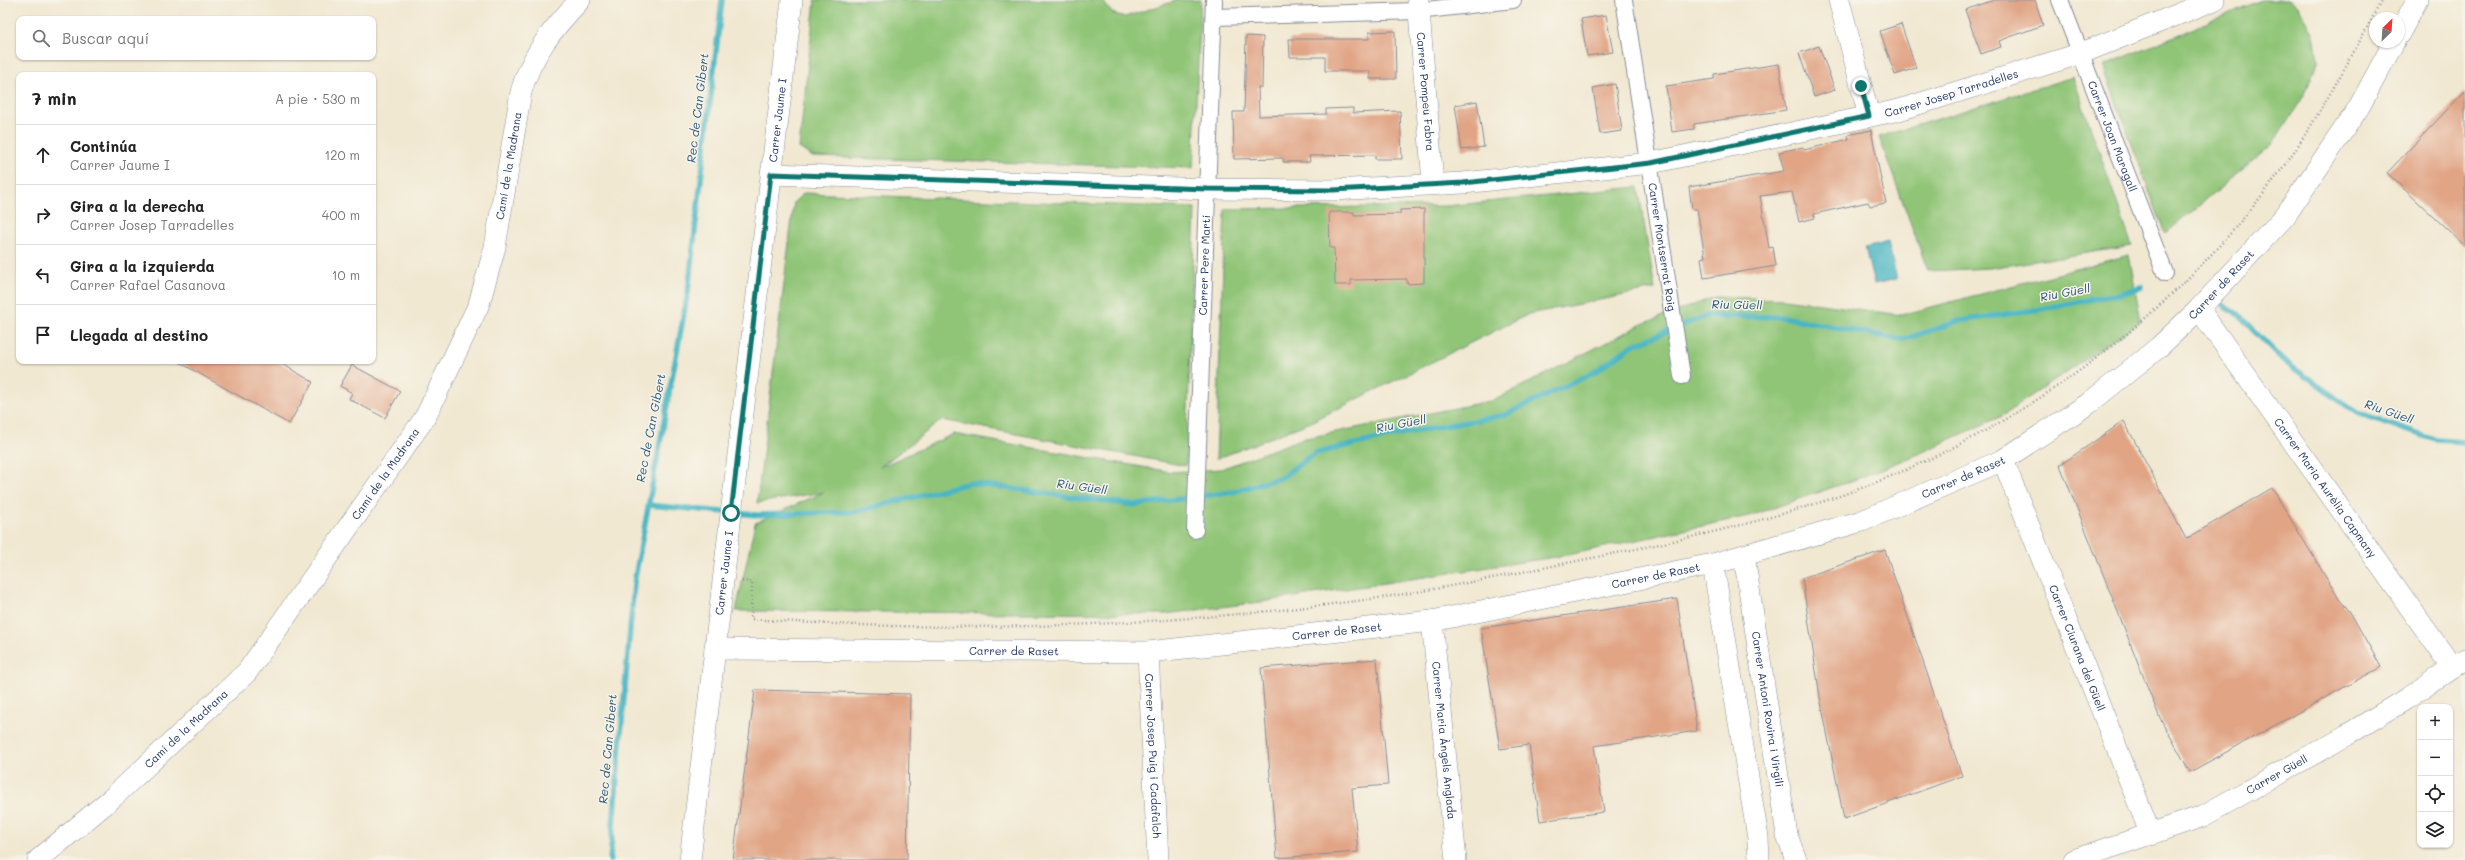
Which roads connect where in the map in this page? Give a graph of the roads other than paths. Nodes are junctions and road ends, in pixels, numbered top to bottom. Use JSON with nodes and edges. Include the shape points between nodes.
{"nodes":[{"id":1,"x":580,"y":0,"type":"edge"},
{"id":2,"x":792,"y":0,"type":"edge"},
{"id":3,"x":1214,"y":0,"type":"edge"},
{"id":4,"x":1513,"y":0,"type":"edge"},
{"id":5,"x":1624,"y":0,"type":"edge"},
{"id":6,"x":1839,"y":0,"type":"edge"},
{"id":7,"x":2060,"y":0,"type":"edge"},
{"id":8,"x":2214,"y":0,"type":"edge"},
{"id":9,"x":2415,"y":1,"type":"edge"},
{"id":10,"x":1418,"y":6,"type":"edge"},
{"id":11,"x":1214,"y":17,"type":"junction"},
{"id":12,"x":2405,"y":22,"type":"edge"},
{"id":13,"x":2391,"y":48,"type":"edge"},
{"id":14,"x":2079,"y":54,"type":"junction"},
{"id":15,"x":1869,"y":116,"type":"junction"},
{"id":16,"x":1651,"y":163,"type":"junction"},
{"id":17,"x":771,"y":174,"type":"junction"},
{"id":18,"x":1432,"y":184,"type":"junction"},
{"id":19,"x":1208,"y":189,"type":"junction"},
{"id":20,"x":2165,"y":273,"type":"dead end"},
{"id":21,"x":2198,"y":309,"type":"junction"},
{"id":22,"x":1682,"y":376,"type":"dead end"},
{"id":23,"x":2003,"y":460,"type":"junction"},
{"id":24,"x":1195,"y":530,"type":"dead end"},
{"id":25,"x":1744,"y":556,"type":"junction"},
{"id":26,"x":1713,"y":564,"type":"junction"},
{"id":27,"x":1432,"y":621,"type":"junction"},
{"id":28,"x":715,"y":649,"type":"junction"},
{"id":29,"x":1148,"y":652,"type":"junction"},
{"id":30,"x":2459,"y":663,"type":"edge"},
{"id":31,"x":2151,"y":835,"type":"junction"},
{"id":32,"x":38,"y":860,"type":"edge"},
{"id":33,"x":690,"y":860,"type":"edge"},
{"id":34,"x":1158,"y":860,"type":"edge"},
{"id":35,"x":1456,"y":860,"type":"edge"},
{"id":36,"x":1759,"y":860,"type":"edge"},
{"id":37,"x":1796,"y":860,"type":"edge"},
{"id":38,"x":2074,"y":860,"type":"edge"}],
"edges":[{"from":1,"to":32,"type":"street","name":"Camí de la Madrana","via":[[556,25],[526,71],[495,247],[479,304],[426,416],[247,672],[111,799]]},
{"from":2,"to":17,"type":"street","name":"Carrer Jaume I"},
{"from":3,"to":11,"type":"street","name":"Carrer Pere Martí"},
{"from":4,"to":10,"type":"street"},
{"from":5,"to":16,"type":"street","name":"Carrer Montserrat Roig"},
{"from":6,"to":15,"type":"street"},
{"from":7,"to":14,"type":"street","name":"Carrer Joan Maragall"},
{"from":8,"to":14,"type":"street","name":"Carrer Josep Tarradelles"},
{"from":9,"to":12,"type":"street"},
{"from":10,"to":11,"type":"street"},
{"from":10,"to":18,"type":"street","name":"Carrer Pompeu Fabra"},
{"from":11,"to":19,"type":"street","name":"Carrer Pere Martí"},
{"from":13,"to":21,"type":"street","name":"Carrer de Raset","via":[[2359,107],[2285,216]]},
{"from":14,"to":15,"type":"street","name":"Carrer Josep Tarradelles","via":[[1899,110]]},
{"from":14,"to":20,"type":"street","name":"Carrer Joan Maragall"},
{"from":15,"to":16,"type":"street","name":"Carrer Josep Tarradelles"},
{"from":16,"to":18,"type":"street","name":"Carrer Josep Tarradelles"},
{"from":16,"to":22,"type":"street","name":"Carrer Montserrat Roig"},
{"from":17,"to":19,"type":"street","name":"Carrer Josep Tarradelles"},
{"from":17,"to":28,"type":"street","name":"Carrer Jaume I"},
{"from":18,"to":19,"type":"street","name":"Carrer Josep Tarradelles","via":[[1333,190]]},
{"from":19,"to":24,"type":"street","name":"Carrer Pere Martí"},
{"from":21,"to":23,"type":"street","name":"Carrer de Raset","via":[[2159,348],[2088,404]]},
{"from":21,"to":30,"type":"street","name":"Carrer Maria Aurèlia Capmany"},
{"from":23,"to":25,"type":"street","name":"Carrer de Raset","via":[[1862,521],[1784,542]]},
{"from":23,"to":31,"type":"street","name":"Carrer Ciurana del Güell"},
{"from":25,"to":26,"type":"street","name":"Carrer de Raset"},
{"from":25,"to":37,"type":"street","name":"Carrer Antoni Rovira i Virgili","via":[[1787,835]]},
{"from":26,"to":27,"type":"street","name":"Carrer de Raset"},
{"from":26,"to":36,"type":"street","via":[[1758,838]]},
{"from":27,"to":29,"type":"street","name":"Carrer de Raset"},
{"from":27,"to":35,"type":"street","name":"Carrer Maria Àngels Anglada"},
{"from":28,"to":29,"type":"street","name":"Carrer de Raset"},
{"from":28,"to":33,"type":"street","name":"Carrer Jaume I"},
{"from":29,"to":34,"type":"street","name":"Carrer Josep Puig i Cadafalch"},
{"from":30,"to":31,"type":"street","name":"Carrer Güell","via":[[2347,735],[2203,816]]},
{"from":31,"to":38,"type":"street","name":"Carrer Güell"}]}
